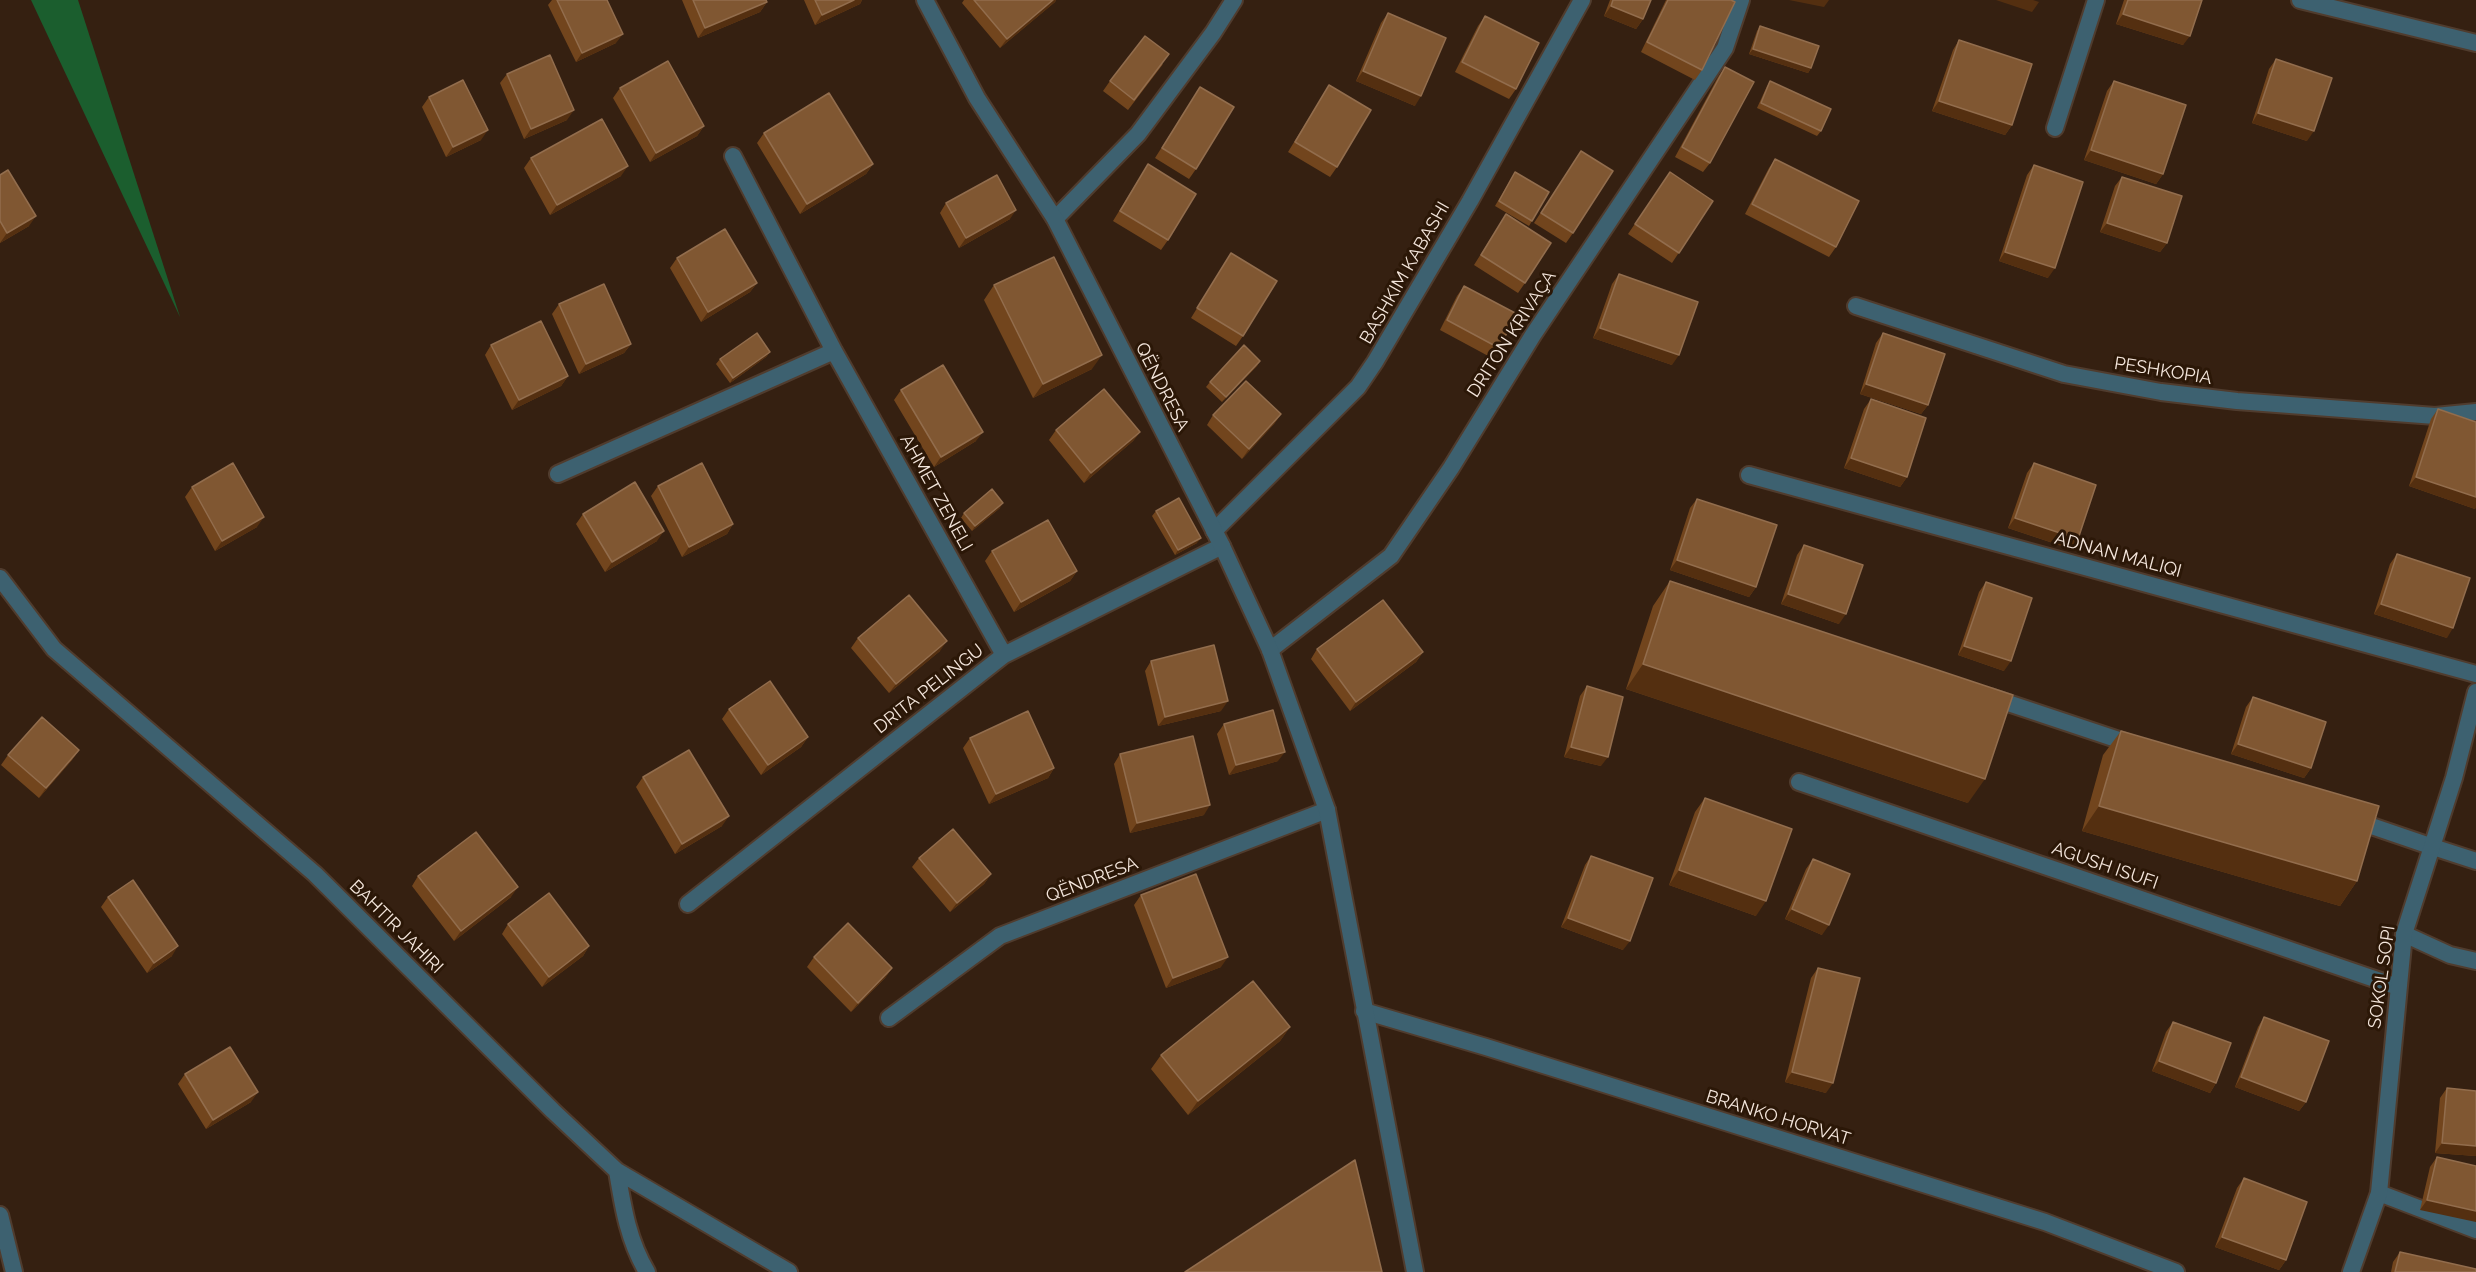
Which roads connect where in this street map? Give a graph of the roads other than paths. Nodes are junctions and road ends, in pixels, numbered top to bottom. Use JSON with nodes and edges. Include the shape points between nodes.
{"nodes":[{"id":1,"x":925,"y":0,"type":"edge"},
{"id":2,"x":1234,"y":0,"type":"edge"},
{"id":3,"x":1582,"y":0,"type":"edge"},
{"id":4,"x":1741,"y":0,"type":"edge"},
{"id":5,"x":2096,"y":0,"type":"edge"},
{"id":6,"x":2300,"y":0,"type":"edge"},
{"id":7,"x":2476,"y":43,"type":"edge"},
{"id":8,"x":2055,"y":128,"type":"dead end"},
{"id":9,"x":733,"y":156,"type":"dead end"},
{"id":10,"x":1055,"y":219,"type":"junction"},
{"id":11,"x":1856,"y":306,"type":"dead end"},
{"id":12,"x":834,"y":351,"type":"junction"},
{"id":13,"x":2476,"y":412,"type":"edge"},
{"id":14,"x":558,"y":474,"type":"dead end"},
{"id":15,"x":1749,"y":475,"type":"dead end"},
{"id":16,"x":1214,"y":531,"type":"junction"},
{"id":17,"x":1222,"y":546,"type":"junction"},
{"id":18,"x":0,"y":578,"type":"edge"},
{"id":19,"x":1270,"y":650,"type":"junction"},
{"id":20,"x":1004,"y":655,"type":"junction"},
{"id":21,"x":2476,"y":674,"type":"edge"},
{"id":22,"x":1973,"y":691,"type":"edge"},
{"id":23,"x":2476,"y":692,"type":"edge"},
{"id":24,"x":2152,"y":751,"type":"edge"},
{"id":25,"x":1799,"y":782,"type":"dead end"},
{"id":26,"x":1327,"y":810,"type":"junction"},
{"id":27,"x":2332,"y":812,"type":"edge"},
{"id":28,"x":2433,"y":847,"type":"junction"},
{"id":29,"x":2476,"y":861,"type":"edge"},
{"id":30,"x":688,"y":904,"type":"dead end"},
{"id":31,"x":2404,"y":934,"type":"junction"},
{"id":32,"x":2476,"y":961,"type":"edge"},
{"id":33,"x":2398,"y":987,"type":"junction"},
{"id":34,"x":1364,"y":1011,"type":"junction"},
{"id":35,"x":890,"y":1018,"type":"dead end"},
{"id":36,"x":617,"y":1171,"type":"junction"},
{"id":37,"x":2379,"y":1193,"type":"junction"},
{"id":38,"x":0,"y":1215,"type":"edge"},
{"id":39,"x":2476,"y":1230,"type":"edge"},
{"id":40,"x":14,"y":1272,"type":"edge"},
{"id":41,"x":647,"y":1272,"type":"edge"},
{"id":42,"x":789,"y":1272,"type":"edge"},
{"id":43,"x":1414,"y":1272,"type":"edge"},
{"id":44,"x":2176,"y":1272,"type":"edge"},
{"id":45,"x":2351,"y":1272,"type":"edge"}],
"edges":[{"from":1,"to":10,"type":"street","name":"QËNDRESA","via":[[977,98]]},
{"from":2,"to":10,"type":"street","via":[[1138,134]]},
{"from":3,"to":16,"type":"street","name":"BASHKIM KABASHI","via":[[1376,362],[1358,387]]},
{"from":4,"to":19,"type":"street","name":"DRITON KRIVAÇA","via":[[1725,48],[1390,556]]},
{"from":5,"to":8,"type":"street"},
{"from":6,"to":7,"type":"street"},
{"from":9,"to":12,"type":"street","name":"AHMET ZENELI"},
{"from":10,"to":16,"type":"street","name":"QËNDRESA"},
{"from":11,"to":13,"type":"street","name":"PESHKOPIA","via":[[2064,374],[2161,392],[2435,416]]},
{"from":12,"to":14,"type":"street"},
{"from":12,"to":20,"type":"street","name":"AHMET ZENELI"},
{"from":15,"to":21,"type":"street","name":"ADNAN MALIQI"},
{"from":16,"to":17,"type":"street","name":"QËNDRESA"},
{"from":17,"to":19,"type":"street","name":"QËNDRESA"},
{"from":17,"to":20,"type":"street","name":"DRITA PELINGU"},
{"from":18,"to":36,"type":"street","name":"BAHTIR JAHIRI","via":[[54,649],[315,874]]},
{"from":19,"to":26,"type":"street","name":"QËNDRESA"},
{"from":20,"to":30,"type":"street","name":"DRITA PELINGU"},
{"from":22,"to":24,"type":"street"},
{"from":23,"to":28,"type":"street","name":"SOKOL SOPI"},
{"from":25,"to":33,"type":"street","name":"AGUSH ISUFI"},
{"from":26,"to":34,"type":"street","name":"QËNDRESA"},
{"from":26,"to":35,"type":"street","name":"QËNDRESA","via":[[1000,936]]},
{"from":27,"to":28,"type":"street"},
{"from":28,"to":29,"type":"street"},
{"from":28,"to":31,"type":"street","name":"SOKOL SOPI"},
{"from":31,"to":32,"type":"street","via":[[2450,955]]},
{"from":31,"to":33,"type":"street","name":"SOKOL SOPI"},
{"from":33,"to":37,"type":"street","name":"SOKOL SOPI"},
{"from":34,"to":43,"type":"street","name":"QËNDRESA"},
{"from":34,"to":44,"type":"street","name":"BRANKO HORVAT","via":[[2045,1222]]},
{"from":36,"to":41,"type":"street","via":[[626,1224]]},
{"from":36,"to":42,"type":"street","name":"BAHTIR JAHIRI"},
{"from":37,"to":39,"type":"street"},
{"from":37,"to":45,"type":"street","name":"SOKOL SOPI"},
{"from":38,"to":40,"type":"street"}]}
